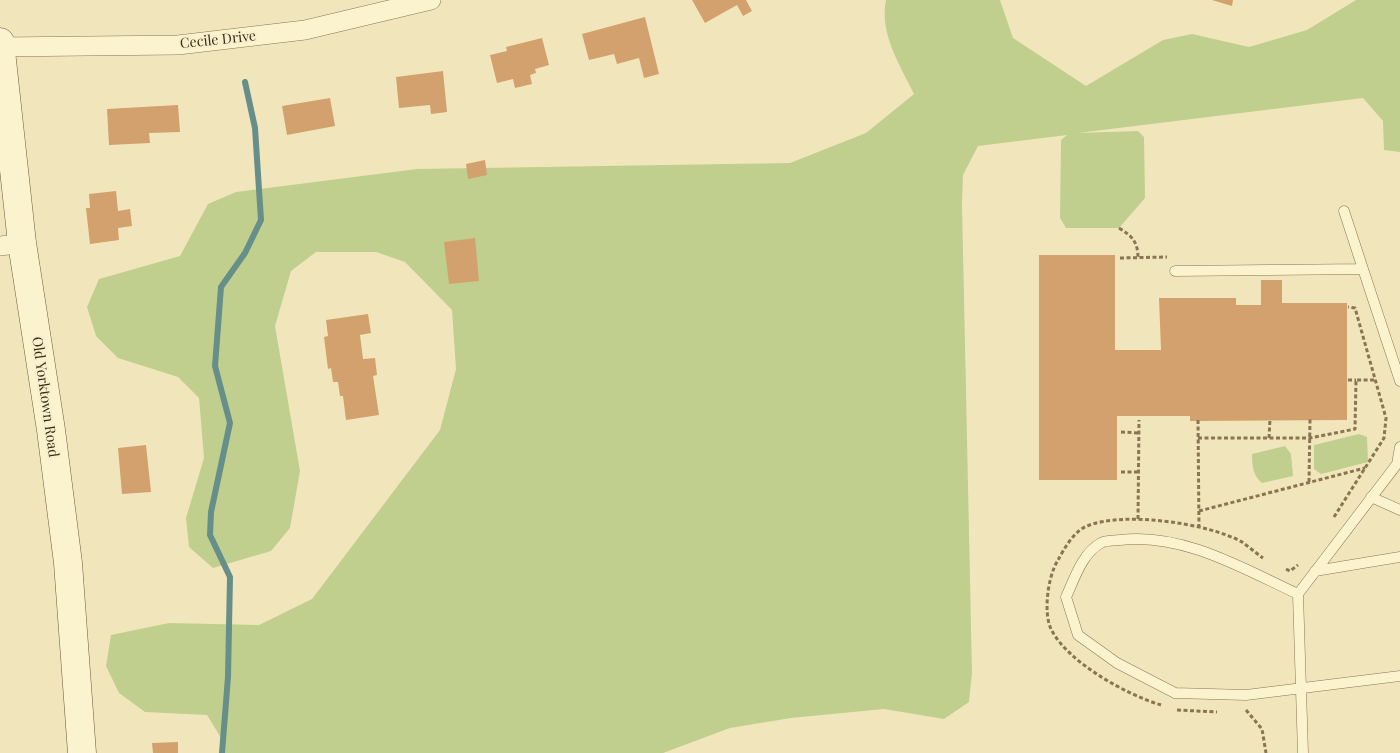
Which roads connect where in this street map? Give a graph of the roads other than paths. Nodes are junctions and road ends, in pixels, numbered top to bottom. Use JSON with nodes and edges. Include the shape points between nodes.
{"nodes":[{"id":1,"x":431,"y":0,"type":"edge"},
{"id":2,"x":0,"y":42,"type":"edge"},
{"id":3,"x":0,"y":47,"type":"edge"},
{"id":4,"x":1344,"y":211,"type":"dead end"},
{"id":5,"x":11,"y":244,"type":"edge"},
{"id":6,"x":1363,"y":269,"type":"junction"},
{"id":7,"x":1176,"y":272,"type":"road end"},
{"id":8,"x":1400,"y":380,"type":"edge"},
{"id":9,"x":1400,"y":447,"type":"edge"},
{"id":10,"x":1371,"y":497,"type":"junction"},
{"id":11,"x":1400,"y":510,"type":"edge"},
{"id":12,"x":1400,"y":556,"type":"edge"},
{"id":13,"x":1315,"y":571,"type":"junction"},
{"id":14,"x":1298,"y":594,"type":"junction"},
{"id":15,"x":1400,"y":676,"type":"edge"},
{"id":16,"x":1301,"y":689,"type":"junction"},
{"id":17,"x":82,"y":753,"type":"edge"},
{"id":18,"x":1303,"y":753,"type":"edge"}],
"edges":[{"from":1,"to":3,"type":"street","name":"Cecile Drive","via":[[305,30],[178,45]]},
{"from":2,"to":3,"type":"main road","name":"Old Yorktown Road"},
{"from":3,"to":5,"type":"main road","name":"Old Yorktown Road"},
{"from":4,"to":6,"type":"lane"},
{"from":5,"to":17,"type":"main road","name":"Old Yorktown Road","via":[[51,430],[68,563]]},
{"from":6,"to":7,"type":"lane"},
{"from":6,"to":8,"type":"lane"},
{"from":9,"to":10,"type":"lane","via":[[1397,464]]},
{"from":10,"to":11,"type":"lane"},
{"from":10,"to":13,"type":"lane"},
{"from":12,"to":13,"type":"lane"},
{"from":13,"to":14,"type":"lane"},
{"from":14,"to":16,"type":"lane"},
{"from":14,"to":16,"type":"lane","via":[[1205,552],[1168,542],[1127,539],[1101,543],[1084,559],[1066,597],[1078,635],[1117,663],[1175,693],[1246,695]]},
{"from":15,"to":16,"type":"lane"},
{"from":16,"to":18,"type":"lane"}]}
